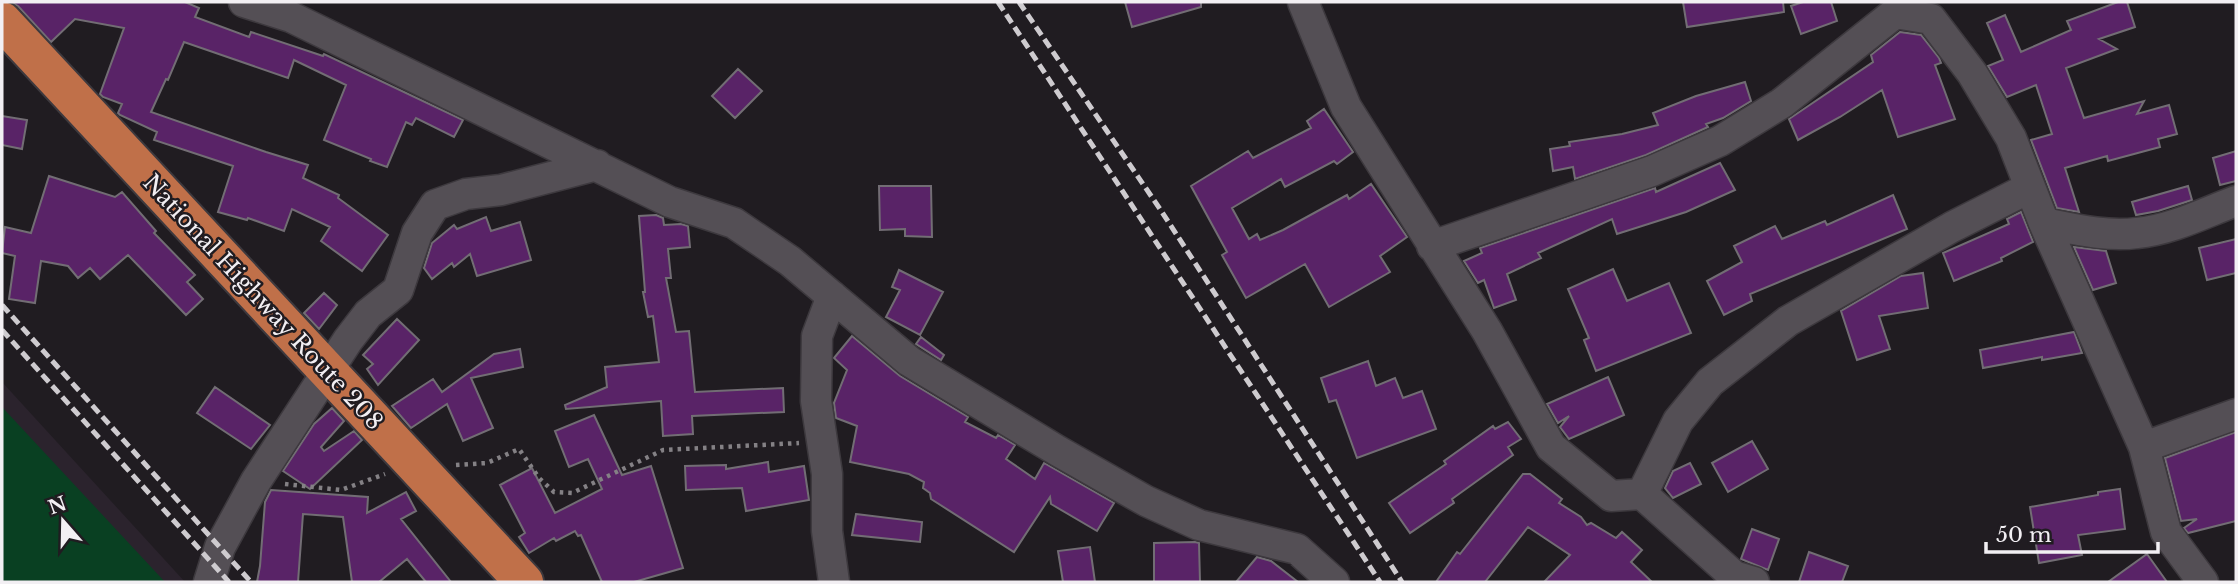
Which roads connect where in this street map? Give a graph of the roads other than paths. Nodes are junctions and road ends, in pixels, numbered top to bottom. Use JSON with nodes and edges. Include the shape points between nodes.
{"nodes":[{"id":1,"x":244,"y":2,"type":"edge"},
{"id":2,"x":1303,"y":2,"type":"edge"},
{"id":3,"x":2,"y":21,"type":"edge"},
{"id":4,"x":597,"y":165,"type":"junction"},
{"id":5,"x":2029,"y":188,"type":"junction"},
{"id":6,"x":2236,"y":201,"type":"edge"},
{"id":7,"x":2044,"y":223,"type":"junction"},
{"id":8,"x":1432,"y":246,"type":"junction"},
{"id":9,"x":832,"y":296,"type":"junction"},
{"id":10,"x":328,"y":372,"type":"junction"},
{"id":11,"x":2236,"y":414,"type":"edge"},
{"id":12,"x":2144,"y":447,"type":"junction"},
{"id":13,"x":1642,"y":494,"type":"junction"},
{"id":14,"x":1740,"y":580,"type":"edge"},
{"id":15,"x":209,"y":582,"type":"edge"},
{"id":16,"x":524,"y":582,"type":"edge"},
{"id":17,"x":834,"y":582,"type":"edge"},
{"id":18,"x":1334,"y":582,"type":"edge"},
{"id":19,"x":2203,"y":582,"type":"edge"}],
"edges":[{"from":1,"to":4,"type":"street","via":[[291,17]]},
{"from":2,"to":8,"type":"street","via":[[1346,107]]},
{"from":3,"to":10,"type":"highway","name":"National Highway Route 208"},
{"from":4,"to":9,"type":"street","via":[[670,202],[734,223]]},
{"from":4,"to":10,"type":"street","via":[[435,205],[417,233],[398,290],[369,314]]},
{"from":5,"to":7,"type":"street"},
{"from":5,"to":8,"type":"street","via":[[2011,138],[1972,73],[1931,19],[1895,13],[1782,103],[1720,141],[1652,171]]},
{"from":5,"to":13,"type":"street","via":[[1800,314],[1749,351],[1710,382],[1678,421]]},
{"from":6,"to":7,"type":"street","via":[[2135,234],[2089,232]]},
{"from":7,"to":12,"type":"street"},
{"from":8,"to":13,"type":"street","via":[[1487,331],[1551,447],[1611,496]]},
{"from":9,"to":17,"type":"street","via":[[817,336],[816,401],[824,442]]},
{"from":9,"to":18,"type":"street","via":[[909,361],[1146,501],[1199,525],[1297,549]]},
{"from":10,"to":15,"type":"street","via":[[256,481],[220,547]]},
{"from":10,"to":16,"type":"highway","name":"National Highway Route 208"},
{"from":11,"to":12,"type":"street"},
{"from":12,"to":19,"type":"street","via":[[2166,532]]},
{"from":13,"to":14,"type":"street"}]}
